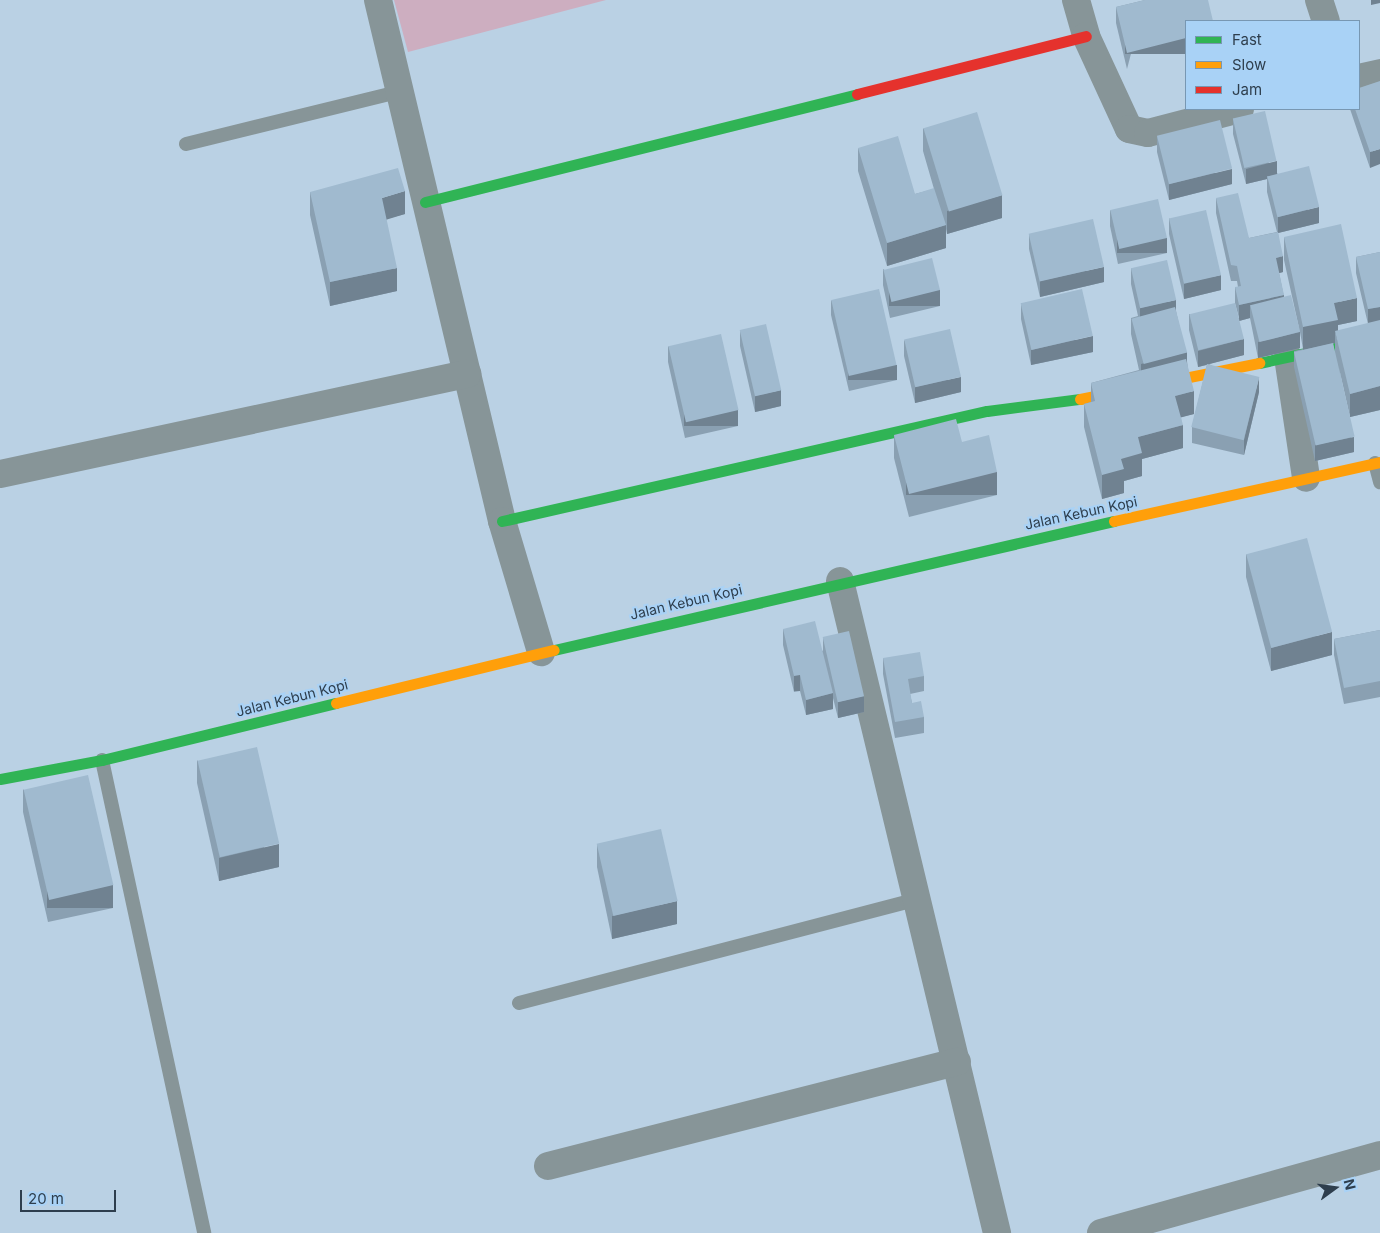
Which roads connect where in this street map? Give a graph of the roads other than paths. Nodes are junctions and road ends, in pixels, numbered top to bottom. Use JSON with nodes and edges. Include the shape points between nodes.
{"nodes":[{"id":1,"x":378,"y":0,"type":"edge"},
{"id":2,"x":1076,"y":0,"type":"edge"},
{"id":3,"x":1319,"y":0,"type":"edge"},
{"id":4,"x":1326,"y":20,"type":"edge"},
{"id":5,"x":1086,"y":36,"type":"junction"},
{"id":6,"x":1380,"y":73,"type":"edge"},
{"id":7,"x":1360,"y":78,"type":"edge"},
{"id":8,"x":398,"y":92,"type":"junction"},
{"id":9,"x":1236,"y":110,"type":"edge"},
{"id":10,"x":186,"y":144,"type":"dead end"},
{"id":11,"x":426,"y":202,"type":"junction"},
{"id":12,"x":1380,"y":337,"type":"edge"},
{"id":13,"x":1288,"y":357,"type":"junction"},
{"id":14,"x":467,"y":374,"type":"junction"},
{"id":15,"x":1377,"y":463,"type":"edge"},
{"id":16,"x":0,"y":474,"type":"edge"},
{"id":17,"x":1306,"y":478,"type":"junction"},
{"id":18,"x":1380,"y":482,"type":"edge"},
{"id":19,"x":502,"y":521,"type":"junction"},
{"id":20,"x":840,"y":581,"type":"junction"},
{"id":21,"x":541,"y":652,"type":"junction"},
{"id":22,"x":102,"y":760,"type":"junction"},
{"id":23,"x":0,"y":779,"type":"edge"},
{"id":24,"x":918,"y":899,"type":"junction"},
{"id":25,"x":519,"y":1003,"type":"dead end"},
{"id":26,"x":957,"y":1062,"type":"junction"},
{"id":27,"x":1380,"y":1155,"type":"edge"},
{"id":28,"x":548,"y":1166,"type":"dead end"},
{"id":29,"x":204,"y":1233,"type":"edge"},
{"id":30,"x":997,"y":1233,"type":"edge"},
{"id":31,"x":1101,"y":1233,"type":"edge"}],
"edges":[{"from":1,"to":8,"type":"street"},
{"from":2,"to":5,"type":"street"},
{"from":3,"to":4,"type":"street"},
{"from":5,"to":9,"type":"street","via":[[1122,118],[1139,134]]},
{"from":5,"to":11,"type":"street"},
{"from":6,"to":7,"type":"street"},
{"from":8,"to":10,"type":"lane"},
{"from":8,"to":11,"type":"street"},
{"from":11,"to":14,"type":"street"},
{"from":12,"to":13,"type":"street"},
{"from":13,"to":17,"type":"street"},
{"from":13,"to":19,"type":"street","via":[[1104,396],[986,412]]},
{"from":14,"to":16,"type":"street"},
{"from":14,"to":19,"type":"street"},
{"from":15,"to":17,"type":"street","name":"Jalan Kebun Kopi"},
{"from":15,"to":18,"type":"lane"},
{"from":17,"to":20,"type":"street","name":"Jalan Kebun Kopi"},
{"from":19,"to":21,"type":"street"},
{"from":20,"to":21,"type":"street","name":"Jalan Kebun Kopi"},
{"from":20,"to":24,"type":"street"},
{"from":21,"to":22,"type":"street","name":"Jalan Kebun Kopi"},
{"from":22,"to":23,"type":"street","name":"Jalan Kebun Kopi"},
{"from":22,"to":29,"type":"lane"},
{"from":24,"to":25,"type":"lane"},
{"from":24,"to":26,"type":"street"},
{"from":26,"to":28,"type":"street"},
{"from":26,"to":30,"type":"street"},
{"from":27,"to":31,"type":"street"}]}
